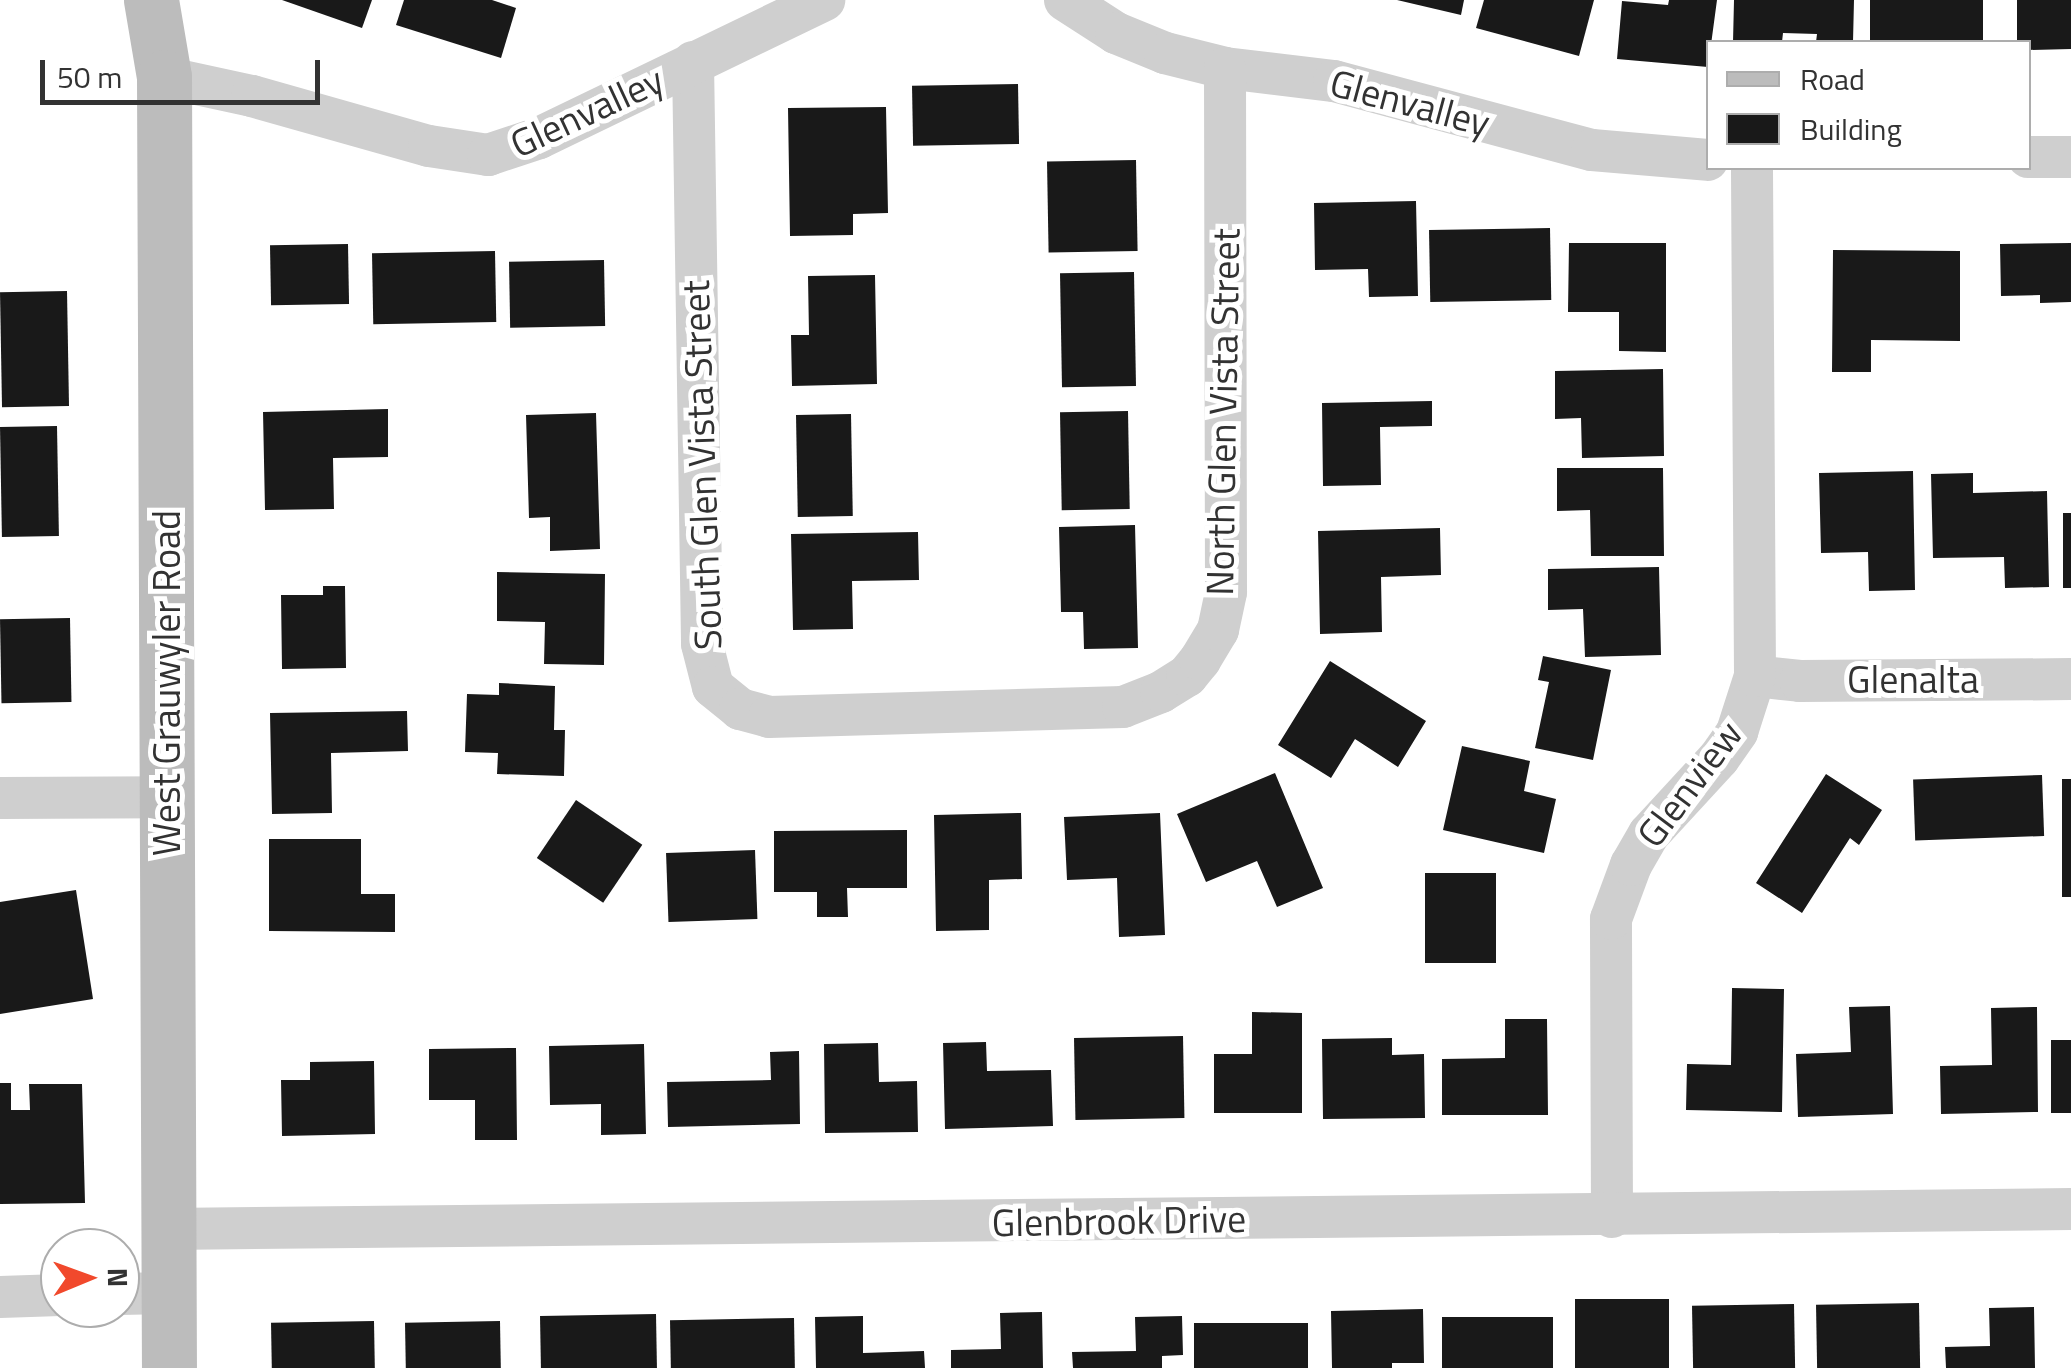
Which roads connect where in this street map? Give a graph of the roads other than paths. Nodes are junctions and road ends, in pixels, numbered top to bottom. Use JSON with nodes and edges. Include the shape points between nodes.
{"nodes":[{"id":1,"x":150,"y":0,"type":"edge"},
{"id":2,"x":824,"y":0,"type":"edge"},
{"id":3,"x":1065,"y":0,"type":"edge"},
{"id":4,"x":694,"y":62,"type":"junction"},
{"id":5,"x":1225,"y":68,"type":"junction"},
{"id":6,"x":164,"y":77,"type":"junction"},
{"id":7,"x":2071,"y":156,"type":"edge"},
{"id":8,"x":2031,"y":157,"type":"edge"},
{"id":9,"x":1706,"y":160,"type":"edge"},
{"id":10,"x":1752,"y":170,"type":"edge"},
{"id":11,"x":1756,"y":676,"type":"junction"},
{"id":12,"x":2071,"y":679,"type":"edge"},
{"id":13,"x":1123,"y":707,"type":"joint"},
{"id":14,"x":167,"y":797,"type":"junction"},
{"id":15,"x":0,"y":798,"type":"edge"},
{"id":16,"x":2071,"y":1210,"type":"edge"},
{"id":17,"x":1612,"y":1217,"type":"junction"},
{"id":18,"x":168,"y":1229,"type":"junction"},
{"id":19,"x":144,"y":1294,"type":"edge"},
{"id":20,"x":40,"y":1296,"type":"edge"},
{"id":21,"x":0,"y":1297,"type":"edge"},
{"id":22,"x":169,"y":1368,"type":"edge"}],
"edges":[{"from":1,"to":6,"type":"main road","name":"West Grauwyler Road"},
{"from":2,"to":4,"type":"street","name":"Glenvalley"},
{"from":3,"to":5,"type":"street","name":"Glenvalley","via":[[1132,40]]},
{"from":4,"to":6,"type":"street","name":"Glenvalley","via":[[540,138],[488,155],[429,146]]},
{"from":4,"to":13,"type":"street","name":"South Glen Vista Street","via":[[702,644],[713,688],[740,710],[768,717]]},
{"from":5,"to":9,"type":"street","name":"Glenvalley","via":[[1334,80],[1592,150]]},
{"from":5,"to":13,"type":"street","name":"North Glen Vista Street","via":[[1226,592],[1218,630],[1187,676]]},
{"from":6,"to":14,"type":"main road","name":"West Grauwyler Road"},
{"from":7,"to":8,"type":"street"},
{"from":10,"to":11,"type":"street","name":"Glenview"},
{"from":11,"to":12,"type":"street","name":"Glenalta"},
{"from":11,"to":17,"type":"street","name":"Glenview","via":[[1737,732],[1649,834],[1611,920]]},
{"from":14,"to":15,"type":"street"},
{"from":14,"to":18,"type":"main road","name":"West Grauwyler Road"},
{"from":16,"to":17,"type":"street","name":"Glenbrook Drive"},
{"from":17,"to":18,"type":"street","name":"Glenbrook Drive"},
{"from":18,"to":19,"type":"main road","name":"West Grauwyler Road"},
{"from":19,"to":22,"type":"main road","name":"West Grauwyler Road"},
{"from":20,"to":21,"type":"street"}]}
